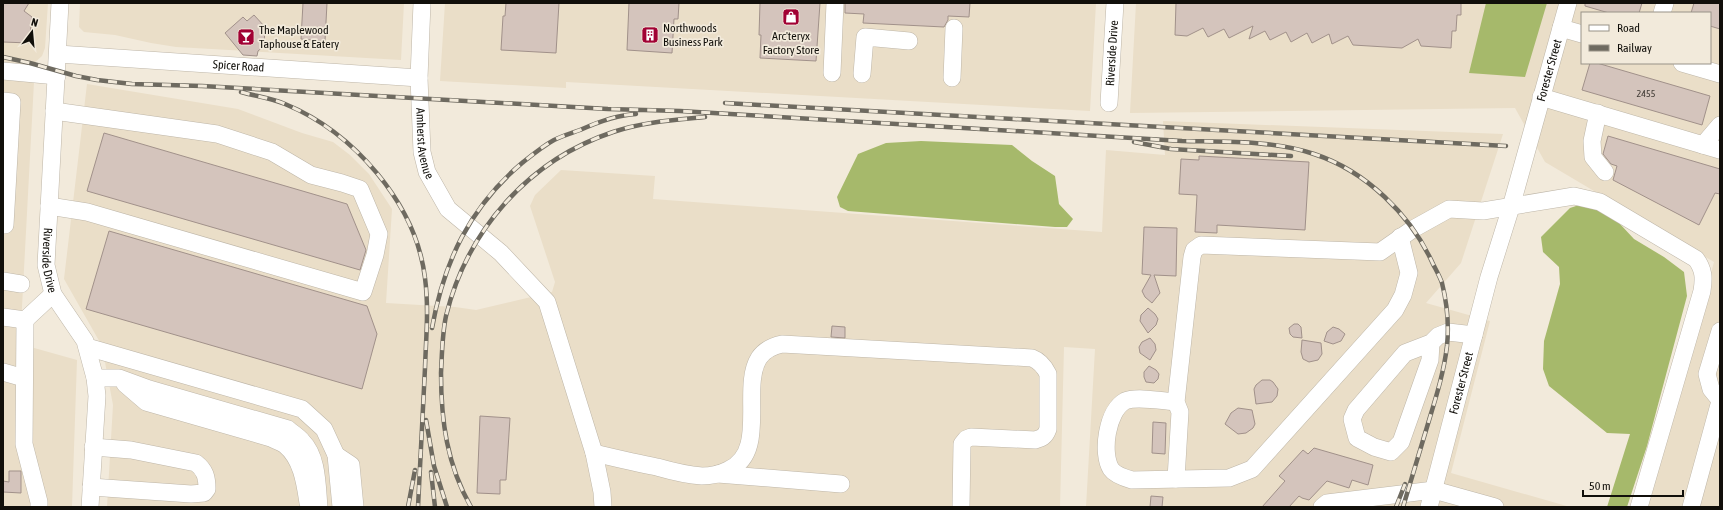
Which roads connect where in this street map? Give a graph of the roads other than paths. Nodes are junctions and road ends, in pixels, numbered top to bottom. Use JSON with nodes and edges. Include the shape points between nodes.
{"nodes":[{"id":1,"x":60,"y":3,"type":"edge"},
{"id":2,"x":422,"y":3,"type":"edge"},
{"id":3,"x":835,"y":3,"type":"edge"},
{"id":4,"x":1116,"y":3,"type":"edge"},
{"id":5,"x":1568,"y":3,"type":"edge"},
{"id":6,"x":954,"y":28,"type":"dead end"},
{"id":7,"x":1561,"y":28,"type":"junction"},
{"id":8,"x":1581,"y":34,"type":"edge"},
{"id":9,"x":909,"y":41,"type":"dead end"},
{"id":10,"x":58,"y":54,"type":"junction"},
{"id":11,"x":1685,"y":64,"type":"edge"},
{"id":12,"x":3,"y":71,"type":"edge"},
{"id":13,"x":832,"y":73,"type":"dead end"},
{"id":14,"x":862,"y":74,"type":"dead end"},
{"id":15,"x":1720,"y":74,"type":"edge"},
{"id":16,"x":57,"y":76,"type":"junction"},
{"id":17,"x":419,"y":78,"type":"junction"},
{"id":18,"x":952,"y":78,"type":"dead end"},
{"id":19,"x":1542,"y":97,"type":"junction"},
{"id":20,"x":3,"y":101,"type":"edge"},
{"id":21,"x":1109,"y":103,"type":"dead end"},
{"id":22,"x":54,"y":111,"type":"junction"},
{"id":23,"x":1598,"y":113,"type":"junction"},
{"id":24,"x":1720,"y":125,"type":"edge"},
{"id":25,"x":1703,"y":145,"type":"junction"},
{"id":26,"x":1720,"y":150,"type":"edge"},
{"id":27,"x":1605,"y":172,"type":"dead end"},
{"id":28,"x":49,"y":206,"type":"junction"},
{"id":29,"x":1511,"y":207,"type":"junction"},
{"id":30,"x":3,"y":225,"type":"edge"},
{"id":31,"x":1400,"y":237,"type":"junction"},
{"id":32,"x":3,"y":281,"type":"edge"},
{"id":33,"x":21,"y":284,"type":"dead end"},
{"id":34,"x":53,"y":294,"type":"junction"},
{"id":35,"x":3,"y":317,"type":"edge"},
{"id":36,"x":25,"y":320,"type":"junction"},
{"id":37,"x":1720,"y":330,"type":"edge"},
{"id":38,"x":1474,"y":335,"type":"junction"},
{"id":39,"x":1431,"y":343,"type":"junction"},
{"id":40,"x":87,"y":347,"type":"junction"},
{"id":41,"x":3,"y":372,"type":"edge"},
{"id":42,"x":24,"y":378,"type":"junction"},
{"id":43,"x":95,"y":378,"type":"junction"},
{"id":44,"x":119,"y":378,"type":"junction"},
{"id":45,"x":1720,"y":401,"type":"edge"},
{"id":46,"x":1176,"y":402,"type":"junction"},
{"id":47,"x":93,"y":447,"type":"junction"},
{"id":48,"x":594,"y":453,"type":"junction"},
{"id":49,"x":336,"y":455,"type":"junction"},
{"id":50,"x":718,"y":474,"type":"junction"},
{"id":51,"x":1176,"y":479,"type":"junction"},
{"id":52,"x":841,"y":484,"type":"dead end"},
{"id":53,"x":91,"y":487,"type":"junction"},
{"id":54,"x":1434,"y":490,"type":"junction"},
{"id":55,"x":39,"y":507,"type":"edge"},
{"id":56,"x":90,"y":507,"type":"edge"},
{"id":57,"x":308,"y":507,"type":"edge"},
{"id":58,"x":318,"y":507,"type":"edge"},
{"id":59,"x":341,"y":507,"type":"edge"},
{"id":60,"x":356,"y":507,"type":"edge"},
{"id":61,"x":603,"y":507,"type":"edge"},
{"id":62,"x":961,"y":507,"type":"edge"},
{"id":63,"x":1322,"y":507,"type":"edge"},
{"id":64,"x":1429,"y":507,"type":"edge"},
{"id":65,"x":1495,"y":507,"type":"edge"},
{"id":66,"x":1639,"y":507,"type":"edge"},
{"id":67,"x":1691,"y":507,"type":"edge"}],
"edges":[{"from":1,"to":10,"type":"street","name":"Riverside Drive"},
{"from":2,"to":17,"type":"street","name":"Amherst Avenue"},
{"from":3,"to":13,"type":"street"},
{"from":4,"to":21,"type":"street","name":"Riverside Drive"},
{"from":5,"to":7,"type":"street","name":"Forester Street"},
{"from":6,"to":18,"type":"street"},
{"from":7,"to":8,"type":"street"},
{"from":7,"to":19,"type":"street","name":"Forester Street"},
{"from":9,"to":14,"type":"street","via":[[865,37]]},
{"from":10,"to":16,"type":"street","name":"Riverside Drive"},
{"from":10,"to":17,"type":"street","name":"Spicer Road"},
{"from":11,"to":15,"type":"street"},
{"from":12,"to":16,"type":"street"},
{"from":16,"to":22,"type":"street","name":"Riverside Drive"},
{"from":17,"to":48,"type":"street","name":"Amherst Avenue","via":[[422,152],[427,172],[448,209],[500,253],[547,302]]},
{"from":19,"to":23,"type":"street"},
{"from":19,"to":29,"type":"street","name":"Forester Street"},
{"from":20,"to":30,"type":"street","via":[[12,102]]},
{"from":22,"to":28,"type":"street","name":"Riverside Drive"},
{"from":22,"to":28,"type":"street","via":[[217,134],[272,152],[311,175],[360,189],[379,234],[363,292],[87,212]]},
{"from":23,"to":25,"type":"street"},
{"from":23,"to":27,"type":"street","via":[[1592,141],[1593,157]]},
{"from":24,"to":25,"type":"street"},
{"from":25,"to":26,"type":"street"},
{"from":28,"to":34,"type":"street","name":"Riverside Drive","via":[[46,265]]},
{"from":29,"to":31,"type":"street","via":[[1483,211],[1449,210]]},
{"from":29,"to":38,"type":"street","name":"Forester Street"},
{"from":29,"to":66,"type":"street","via":[[1574,196],[1600,202],[1696,259],[1702,267],[1702,291]]},
{"from":31,"to":46,"type":"street","via":[[1380,252],[1201,245],[1194,250]]},
{"from":31,"to":51,"type":"street","via":[[1409,273],[1403,295],[1395,310],[1252,469],[1229,478]]},
{"from":32,"to":33,"type":"street"},
{"from":34,"to":36,"type":"street"},
{"from":34,"to":40,"type":"street","name":"Riverside Drive"},
{"from":35,"to":36,"type":"street"},
{"from":36,"to":42,"type":"street"},
{"from":37,"to":45,"type":"street","via":[[1707,374],[1712,389]]},
{"from":38,"to":39,"type":"street","via":[[1448,332],[1438,336]]},
{"from":38,"to":54,"type":"street","name":"Forester Street"},
{"from":39,"to":39,"type":"street","via":[[1405,353],[1356,410],[1352,419],[1357,438],[1391,452],[1401,442],[1430,360]]},
{"from":40,"to":43,"type":"street","name":"Riverside Drive"},
{"from":40,"to":49,"type":"street","via":[[302,409],[324,429]]},
{"from":41,"to":42,"type":"street"},
{"from":42,"to":55,"type":"street","via":[[24,444]]},
{"from":43,"to":44,"type":"street"},
{"from":43,"to":47,"type":"street","name":"Riverside Drive","via":[[97,396]]},
{"from":44,"to":57,"type":"street","via":[[146,402],[271,438],[285,446],[298,460],[305,483]]},
{"from":44,"to":58,"type":"street","via":[[288,429],[313,447],[311,454],[316,475]]},
{"from":45,"to":67,"type":"street"},
{"from":46,"to":51,"type":"street","via":[[1180,412]]},
{"from":46,"to":51,"type":"street","via":[[1136,399],[1125,401],[1114,410],[1109,424],[1107,444],[1107,459],[1111,469],[1119,475],[1132,480]]},
{"from":47,"to":53,"type":"street","name":"Riverside Drive"},
{"from":47,"to":53,"type":"street","via":[[137,451],[196,463],[206,476],[207,489],[204,493],[191,494]]},
{"from":48,"to":50,"type":"street","via":[[682,473],[702,476]]},
{"from":48,"to":61,"type":"street","name":"Amherst Avenue"},
{"from":49,"to":59,"type":"street"},
{"from":49,"to":60,"type":"street","via":[[351,465]]},
{"from":50,"to":52,"type":"street"},
{"from":50,"to":62,"type":"street","via":[[733,468],[746,452],[750,439],[755,366],[764,352],[772,347],[782,344],[1037,360],[1048,374],[1046,435],[1035,440],[970,436],[966,439],[962,444]]},
{"from":53,"to":56,"type":"street","name":"Riverside Drive"},
{"from":54,"to":63,"type":"street","via":[[1327,503]]},
{"from":54,"to":64,"type":"street","name":"Forester Street"},
{"from":54,"to":65,"type":"street"}]}
